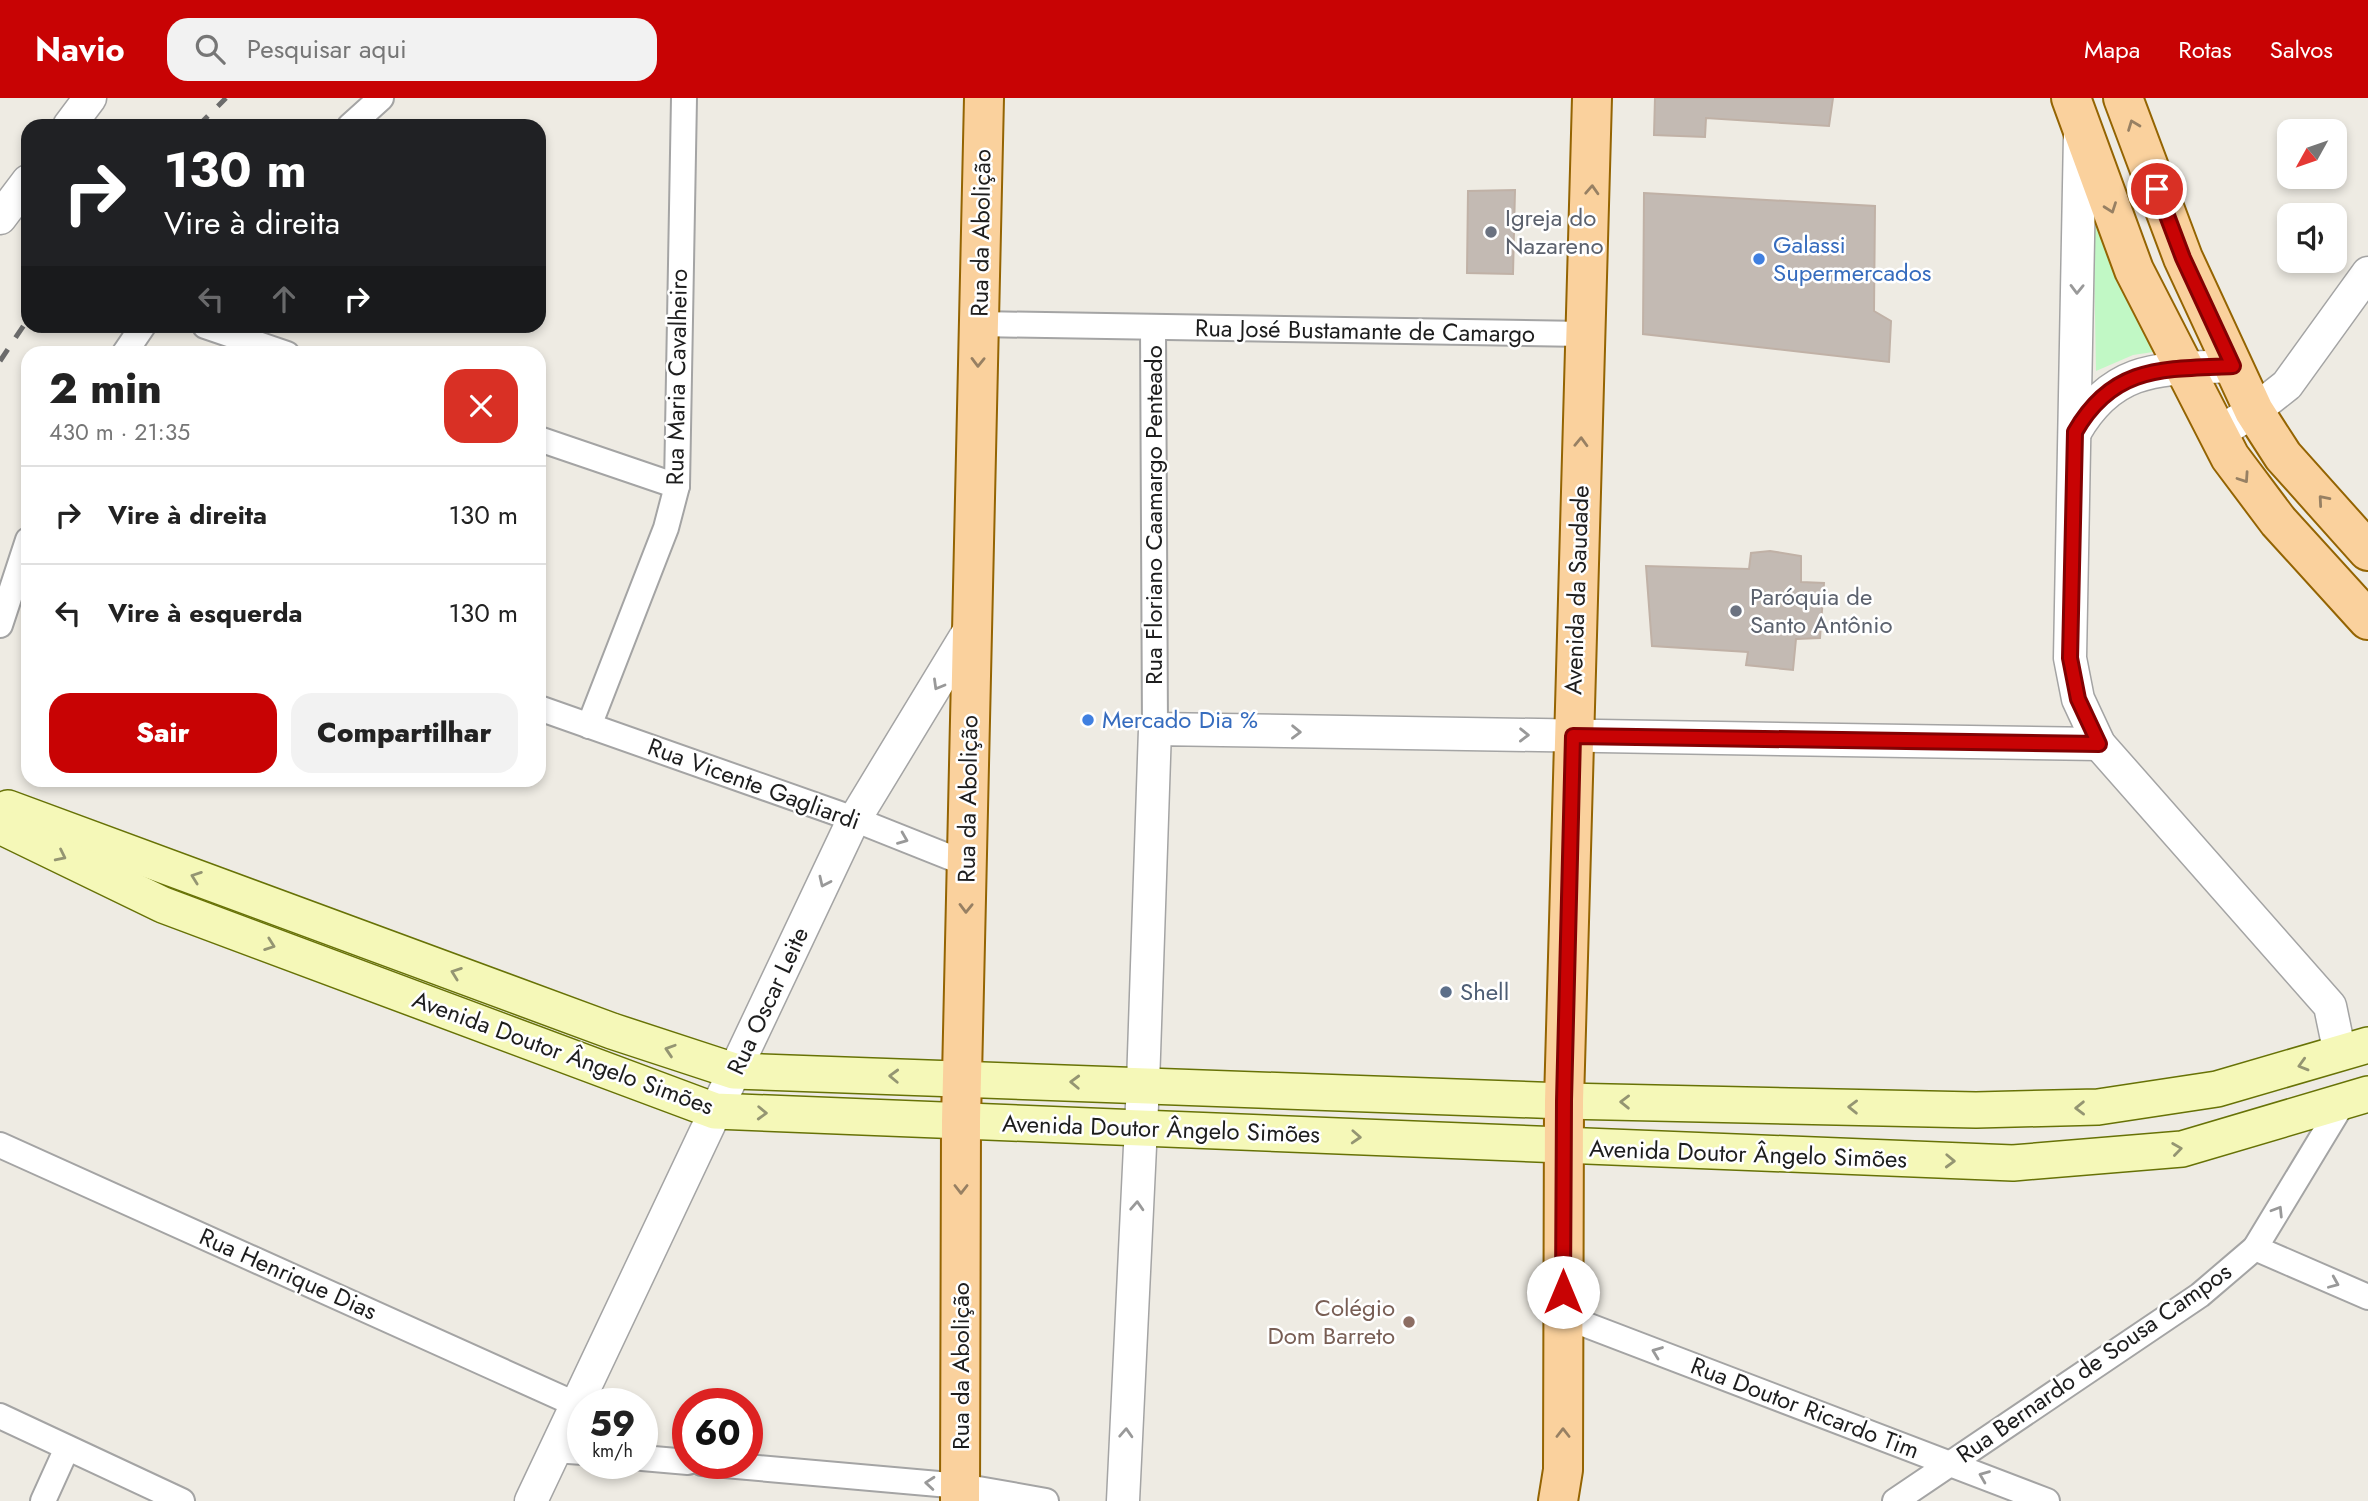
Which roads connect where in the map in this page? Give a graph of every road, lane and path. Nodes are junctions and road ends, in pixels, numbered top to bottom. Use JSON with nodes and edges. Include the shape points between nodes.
{"nodes":[{"id":1,"x":90,"y":98,"type":"edge"},
{"id":2,"x":381,"y":98,"type":"edge"},
{"id":3,"x":684,"y":98,"type":"edge"},
{"id":4,"x":984,"y":98,"type":"edge"},
{"id":5,"x":1592,"y":98,"type":"edge"},
{"id":6,"x":2123,"y":98,"type":"edge"},
{"id":7,"x":2075,"y":110,"type":"edge"},
{"id":8,"x":74,"y":119,"type":"edge"},
{"id":9,"x":358,"y":119,"type":"edge"},
{"id":10,"x":21,"y":190,"type":"edge"},
{"id":11,"x":0,"y":218,"type":"edge"},
{"id":12,"x":2368,"y":274,"type":"edge"},
{"id":13,"x":979,"y":324,"type":"junction"},
{"id":14,"x":1153,"y":327,"type":"junction"},
{"id":15,"x":226,"y":333,"type":"edge"},
{"id":16,"x":1584,"y":334,"type":"junction"},
{"id":17,"x":264,"y":346,"type":"edge"},
{"id":18,"x":2233,"y":366,"type":"junction"},
{"id":19,"x":2184,"y":368,"type":"junction"},
{"id":20,"x":2254,"y":411,"type":"junction"},
{"id":21,"x":2075,"y":432,"type":"junction"},
{"id":22,"x":2218,"y":433,"type":"junction"},
{"id":23,"x":546,"y":441,"type":"edge"},
{"id":24,"x":677,"y":486,"type":"junction"},
{"id":25,"x":2368,"y":551,"type":"edge"},
{"id":26,"x":21,"y":561,"type":"edge"},
{"id":27,"x":2368,"y":620,"type":"edge"},
{"id":28,"x":0,"y":625,"type":"edge"},
{"id":29,"x":972,"y":626,"type":"junction"},
{"id":30,"x":546,"y":711,"type":"edge"},
{"id":31,"x":589,"y":726,"type":"junction"},
{"id":32,"x":1155,"y":729,"type":"junction"},
{"id":33,"x":1573,"y":736,"type":"junction"},
{"id":34,"x":2099,"y":744,"type":"junction"},
{"id":35,"x":0,"y":805,"type":"edge"},
{"id":36,"x":854,"y":820,"type":"junction"},
{"id":37,"x":0,"y":826,"type":"edge"},
{"id":38,"x":967,"y":864,"type":"junction"},
{"id":39,"x":2354,"y":1049,"type":"edge"},
{"id":40,"x":734,"y":1071,"type":"junction"},
{"id":41,"x":962,"y":1079,"type":"junction"},
{"id":42,"x":1143,"y":1084,"type":"junction"},
{"id":43,"x":2356,"y":1098,"type":"edge"},
{"id":44,"x":1564,"y":1101,"type":"junction"},
{"id":45,"x":715,"y":1111,"type":"junction"},
{"id":46,"x":961,"y":1121,"type":"junction"},
{"id":47,"x":1141,"y":1127,"type":"junction"},
{"id":48,"x":0,"y":1145,"type":"edge"},
{"id":49,"x":1563,"y":1147,"type":"junction"},
{"id":50,"x":2255,"y":1248,"type":"junction"},
{"id":51,"x":2368,"y":1297,"type":"edge"},
{"id":52,"x":1563,"y":1316,"type":"junction"},
{"id":53,"x":583,"y":1388,"type":"edge"},
{"id":54,"x":567,"y":1400,"type":"edge"},
{"id":55,"x":0,"y":1416,"type":"edge"},
{"id":56,"x":67,"y":1447,"type":"junction"},
{"id":57,"x":567,"y":1452,"type":"edge"},
{"id":58,"x":1951,"y":1462,"type":"junction"},
{"id":59,"x":763,"y":1470,"type":"edge"},
{"id":60,"x":960,"y":1493,"type":"edge"},
{"id":61,"x":43,"y":1501,"type":"edge"},
{"id":62,"x":182,"y":1501,"type":"edge"},
{"id":63,"x":531,"y":1501,"type":"edge"},
{"id":64,"x":1046,"y":1501,"type":"edge"},
{"id":65,"x":1123,"y":1501,"type":"edge"},
{"id":66,"x":1558,"y":1501,"type":"edge"},
{"id":67,"x":1895,"y":1501,"type":"edge"},
{"id":68,"x":2047,"y":1501,"type":"edge"}],
"edges":[{"from":1,"to":8,"type":"street"},
{"from":2,"to":9,"type":"street"},
{"from":3,"to":24,"type":"street","name":"Rua Maria Cavalheiro"},
{"from":4,"to":13,"type":"main road","name":"Rua da Abolição"},
{"from":16,"to":5,"type":"main road","name":"Avenida da Saudade","one_way":true},
{"from":18,"to":6,"type":"main road","one_way":true,"via":[[2183,258]]},
{"from":7,"to":19,"type":"main road","one_way":true,"via":[[2134,270]]},
{"from":7,"to":21,"type":"street","one_way":true},
{"from":10,"to":11,"type":"street"},
{"from":12,"to":20,"type":"street","via":[[2287,385]]},
{"from":13,"to":14,"type":"street","name":"Rua José Bustamante de Camargo"},
{"from":13,"to":29,"type":"main road","name":"Rua da Abolição","one_way":true},
{"from":14,"to":16,"type":"street","name":"Rua José Bustamante de Camargo"},
{"from":14,"to":32,"type":"street","name":"Rua Floriano Caamargo Penteado"},
{"from":15,"to":17,"type":"street"},
{"from":33,"to":16,"type":"main road","name":"Avenida da Saudade","one_way":true},
{"from":18,"to":19,"type":"street"},
{"from":18,"to":20,"type":"main road"},
{"from":19,"to":21,"type":"street","via":[[2125,379],[2090,407]]},
{"from":19,"to":22,"type":"main road"},
{"from":20,"to":22,"type":"street"},
{"from":25,"to":20,"type":"main road","one_way":true,"via":[[2284,456]]},
{"from":21,"to":34,"type":"street","via":[[2070,658],[2078,699]]},
{"from":22,"to":27,"type":"main road","one_way":true,"via":[[2253,491]]},
{"from":23,"to":24,"type":"street"},
{"from":24,"to":31,"type":"street","name":"Rua Maria Cavalheiro","via":[[666,528]]},
{"from":26,"to":28,"type":"street"},
{"from":29,"to":36,"type":"street","name":"Rua Oscar Leite","one_way":true},
{"from":29,"to":38,"type":"main road","name":"Rua da Abolição"},
{"from":30,"to":31,"type":"street","name":"Rua Vicente Gagliardi"},
{"from":31,"to":36,"type":"street","name":"Rua Vicente Gagliardi"},
{"from":32,"to":33,"type":"street","one_way":true},
{"from":32,"to":42,"type":"street","name":"Rua Floriano Caamargo Penteado"},
{"from":33,"to":34,"type":"street"},
{"from":33,"to":44,"type":"main road","name":"Avenida da Saudade"},
{"from":34,"to":39,"type":"street","via":[[2315,986]]},
{"from":40,"to":35,"type":"main road","name":"Avenida Doutor Ângelo Simões","one_way":true,"via":[[599,1026]]},
{"from":36,"to":38,"type":"street","name":"Rua Vicente Gagliardi","one_way":true},
{"from":36,"to":40,"type":"street","name":"Rua Oscar Leite","one_way":true},
{"from":37,"to":45,"type":"main road","name":"Avenida Doutor Ângelo Simões","one_way":true,"via":[[163,905]]},
{"from":38,"to":41,"type":"main road","name":"Rua da Abolição","one_way":true},
{"from":39,"to":44,"type":"main road","name":"Avenida Doutor Ângelo Simões","one_way":true,"via":[[2217,1089],[2098,1107],[1976,1110]]},
{"from":41,"to":40,"type":"main road","name":"Avenida Doutor Ângelo Simões","one_way":true},
{"from":40,"to":45,"type":"street","name":"Rua Oscar Leite"},
{"from":42,"to":41,"type":"main road","name":"Avenida Doutor Ângelo Simões","one_way":true},
{"from":41,"to":46,"type":"main road","name":"Rua da Abolição"},
{"from":42,"to":44,"type":"main road","name":"Avenida Doutor Ângelo Simões"},
{"from":42,"to":47,"type":"street","name":"Rua Floriano Caamargo Penteado"},
{"from":49,"to":43,"type":"main road","name":"Avenida Doutor Ângelo Simões","one_way":true,"via":[[2013,1163],[2182,1149]]},
{"from":50,"to":43,"type":"street","name":"Rua Bernardo de Sousa Campos","one_way":true},
{"from":44,"to":49,"type":"main road","name":"Avenida da Saudade"},
{"from":45,"to":46,"type":"main road","name":"Avenida Doutor Ângelo Simões","one_way":true},
{"from":45,"to":53,"type":"street","name":"Rua Oscar Leite"},
{"from":46,"to":47,"type":"main road","name":"Avenida Doutor Ângelo Simões"},
{"from":46,"to":60,"type":"main road","name":"Rua da Abolição","one_way":true},
{"from":47,"to":49,"type":"main road","name":"Avenida Doutor Ângelo Simões","one_way":true},
{"from":65,"to":47,"type":"street","name":"Rua Floriano Caamargo Penteado","one_way":true},
{"from":48,"to":54,"type":"street","name":"Rua Henrique Dias"},
{"from":49,"to":52,"type":"main road","name":"Avenida da Saudade"},
{"from":50,"to":51,"type":"street","one_way":true},
{"from":50,"to":58,"type":"street","name":"Rua Bernardo de Sousa Campos","via":[[2200,1295]]},
{"from":58,"to":52,"type":"street","name":"Rua Doutor Ricardo Tim","one_way":true},
{"from":66,"to":52,"type":"main road","name":"Avenida da Saudade","one_way":true,"via":[[1563,1470]]},
{"from":55,"to":56,"type":"street"},
{"from":56,"to":61,"type":"street"},
{"from":56,"to":62,"type":"street"},
{"from":57,"to":63,"type":"street","name":"Rua Oscar Leite"},
{"from":58,"to":67,"type":"street","name":"Rua Bernardo de Sousa Campos"},
{"from":68,"to":58,"type":"street","name":"Rua Doutor Ricardo Tim","one_way":true},
{"from":60,"to":59,"type":"street","one_way":true},
{"from":60,"to":64,"type":"street"}]}
